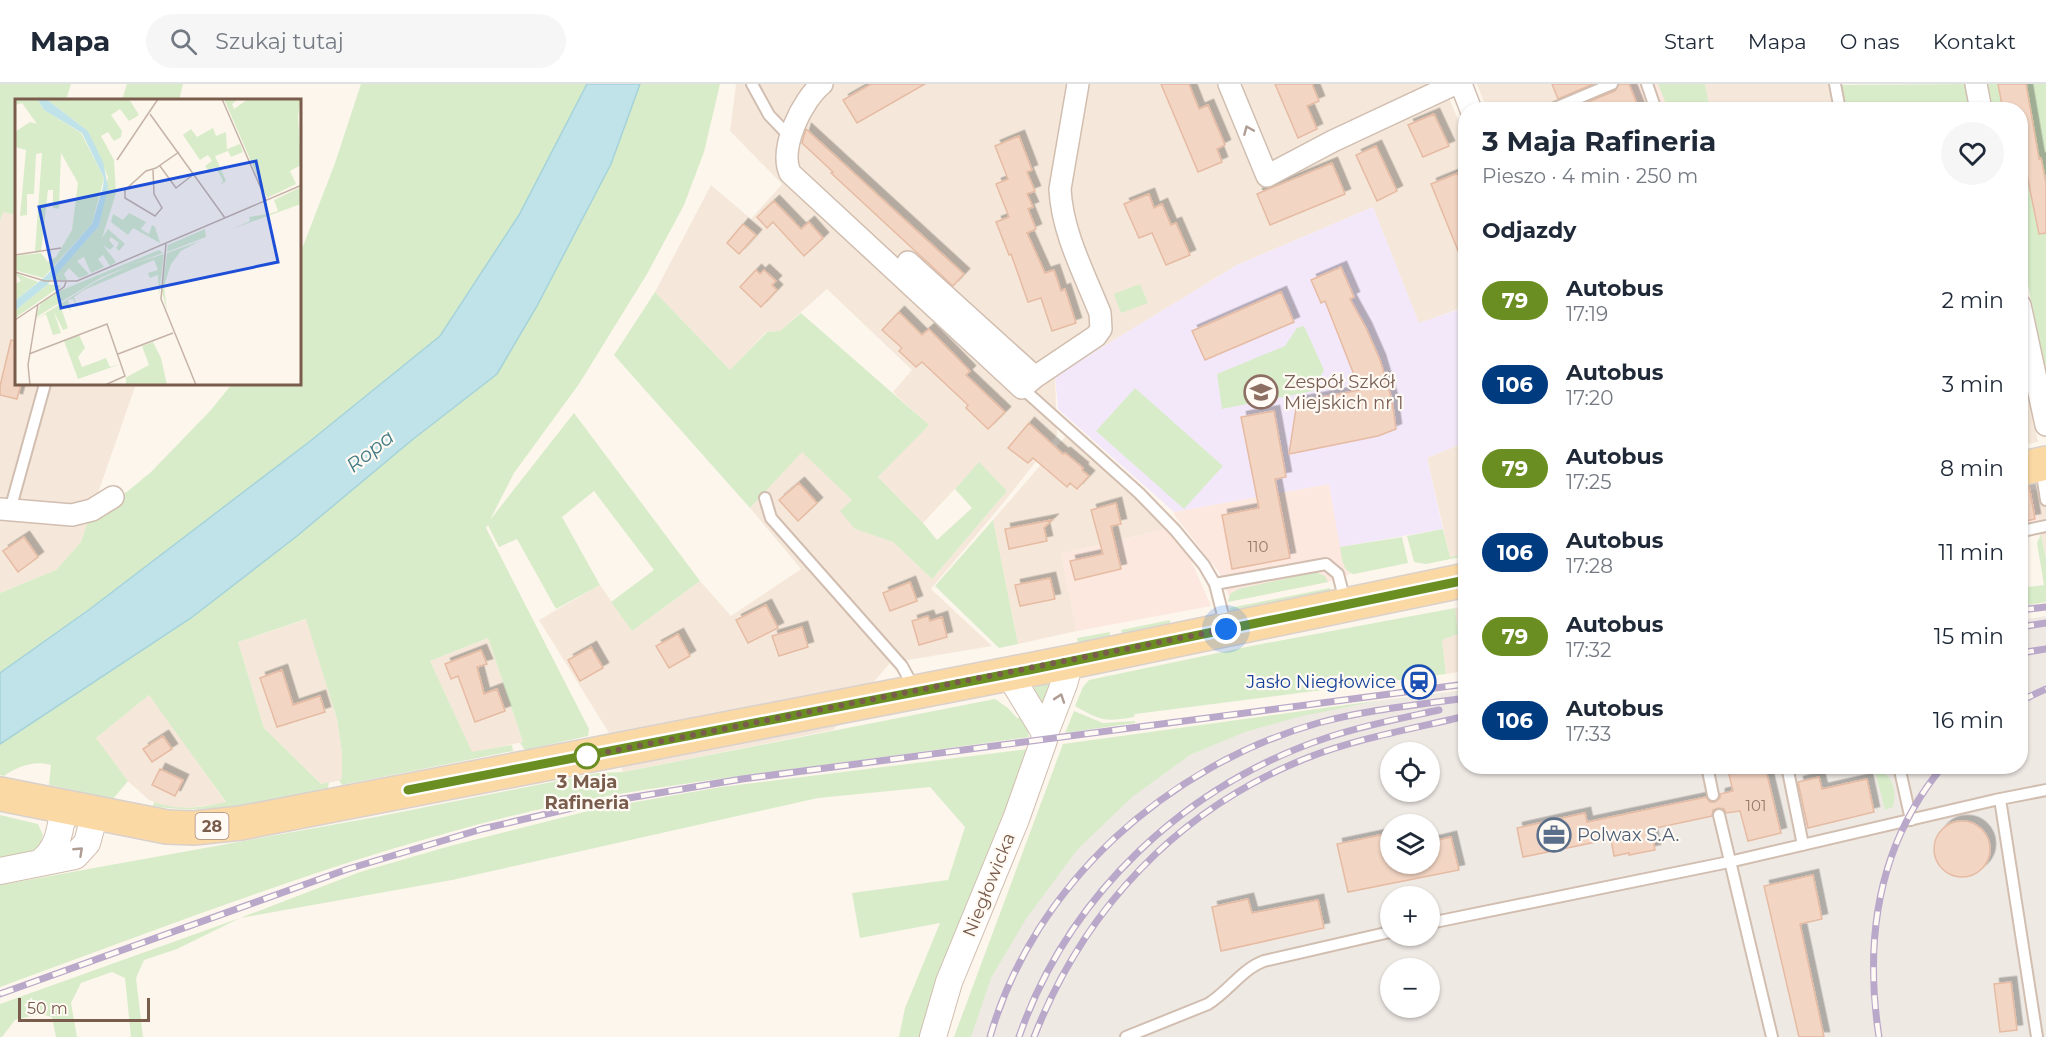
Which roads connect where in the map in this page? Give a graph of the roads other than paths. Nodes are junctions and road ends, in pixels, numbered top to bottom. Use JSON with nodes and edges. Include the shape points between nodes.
{"nodes":[{"id":1,"x":752,"y":84,"type":"edge"},
{"id":2,"x":822,"y":84,"type":"edge"},
{"id":3,"x":1078,"y":84,"type":"edge"},
{"id":4,"x":1229,"y":84,"type":"edge"},
{"id":5,"x":1455,"y":84,"type":"edge"},
{"id":6,"x":1461,"y":84,"type":"edge"},
{"id":7,"x":1612,"y":84,"type":"edge"},
{"id":8,"x":1647,"y":84,"type":"edge"},
{"id":9,"x":1834,"y":84,"type":"edge"},
{"id":10,"x":1976,"y":84,"type":"edge"},
{"id":11,"x":1468,"y":102,"type":"edge"},
{"id":12,"x":1569,"y":102,"type":"edge"},
{"id":13,"x":1653,"y":102,"type":"edge"},
{"id":14,"x":1838,"y":102,"type":"edge"},
{"id":15,"x":1979,"y":102,"type":"edge"},
{"id":16,"x":789,"y":145,"type":"junction"},
{"id":17,"x":2028,"y":342,"type":"edge"},
{"id":18,"x":1028,"y":382,"type":"junction"},
{"id":19,"x":44,"y":386,"type":"edge"},
{"id":20,"x":2046,"y":425,"type":"edge"},
{"id":21,"x":2036,"y":466,"type":"edge"},
{"id":22,"x":113,"y":497,"type":"dead end"},
{"id":23,"x":765,"y":498,"type":"dead end"},
{"id":24,"x":2046,"y":500,"type":"edge"},
{"id":25,"x":5,"y":509,"type":"edge"},
{"id":26,"x":2046,"y":526,"type":"edge"},
{"id":27,"x":2028,"y":530,"type":"edge"},
{"id":28,"x":1458,"y":582,"type":"edge"},
{"id":29,"x":1215,"y":584,"type":"junction"},
{"id":30,"x":1346,"y":605,"type":"junction"},
{"id":31,"x":1226,"y":629,"type":"junction"},
{"id":32,"x":1070,"y":662,"type":"junction"},
{"id":33,"x":1009,"y":674,"type":"junction"},
{"id":34,"x":916,"y":691,"type":"junction"},
{"id":35,"x":1045,"y":733,"type":"junction"},
{"id":36,"x":1709,"y":774,"type":"edge"},
{"id":37,"x":1788,"y":774,"type":"edge"},
{"id":38,"x":1901,"y":774,"type":"edge"},
{"id":39,"x":2046,"y":790,"type":"edge"},
{"id":40,"x":1713,"y":795,"type":"dead end"},
{"id":41,"x":5,"y":796,"type":"edge"},
{"id":42,"x":2000,"y":799,"type":"junction"},
{"id":43,"x":80,"y":811,"type":"junction"},
{"id":44,"x":1719,"y":815,"type":"dead end"},
{"id":45,"x":1911,"y":820,"type":"junction"},
{"id":46,"x":1803,"y":845,"type":"junction"},
{"id":47,"x":1729,"y":862,"type":"junction"},
{"id":48,"x":0,"y":871,"type":"edge"},
{"id":49,"x":1440,"y":921,"type":"edge"},
{"id":50,"x":1380,"y":934,"type":"edge"},
{"id":51,"x":933,"y":1037,"type":"edge"},
{"id":52,"x":1126,"y":1037,"type":"edge"},
{"id":53,"x":1772,"y":1037,"type":"edge"},
{"id":54,"x":2037,"y":1037,"type":"edge"}],
"edges":[{"from":1,"to":16,"type":"lane"},
{"from":2,"to":16,"type":"street","via":[[803,109]]},
{"from":3,"to":18,"type":"street","via":[[1060,189],[1065,222],[1100,313],[1101,329]]},
{"from":5,"to":4,"type":"street","one_way":true,"via":[[1267,176]]},
{"from":6,"to":11,"type":"street"},
{"from":7,"to":12,"type":"lane"},
{"from":8,"to":13,"type":"lane"},
{"from":9,"to":14,"type":"lane"},
{"from":10,"to":15,"type":"street"},
{"from":16,"to":18,"type":"street","via":[[790,173]]},
{"from":17,"to":20,"type":"street"},
{"from":18,"to":29,"type":"lane","via":[[1157,510],[1200,559]]},
{"from":19,"to":25,"type":"lane"},
{"from":21,"to":24,"type":"lane"},
{"from":22,"to":25,"type":"street","via":[[92,510],[72,515]]},
{"from":23,"to":34,"type":"lane","via":[[771,518],[902,666]]},
{"from":26,"to":27,"type":"lane"},
{"from":28,"to":30,"type":"main road","number":"28"},
{"from":29,"to":30,"type":"lane","via":[[1326,564],[1338,574]]},
{"from":29,"to":31,"type":"lane"},
{"from":30,"to":31,"type":"main road","number":"28"},
{"from":31,"to":32,"type":"main road","number":"28"},
{"from":32,"to":33,"type":"main road","number":"28"},
{"from":35,"to":32,"type":"street","name":"Niegłowicka","one_way":true},
{"from":33,"to":34,"type":"main road","number":"28"},
{"from":33,"to":35,"type":"street"},
{"from":34,"to":43,"type":"main road","number":"28","via":[[241,822],[167,827]]},
{"from":35,"to":51,"type":"street","name":"Niegłowicka","via":[[1016,819],[949,982]]},
{"from":36,"to":40,"type":"lane"},
{"from":37,"to":46,"type":"lane"},
{"from":38,"to":45,"type":"lane"},
{"from":39,"to":42,"type":"lane"},
{"from":41,"to":43,"type":"main road","number":"28"},
{"from":42,"to":45,"type":"lane"},
{"from":42,"to":54,"type":"lane"},
{"from":43,"to":48,"type":"street","via":[[41,862]]},
{"from":44,"to":47,"type":"lane"},
{"from":45,"to":46,"type":"lane"},
{"from":46,"to":47,"type":"lane"},
{"from":47,"to":49,"type":"lane"},
{"from":47,"to":53,"type":"lane"},
{"from":50,"to":52,"type":"lane","via":[[1257,963],[1208,1004]]}]}
